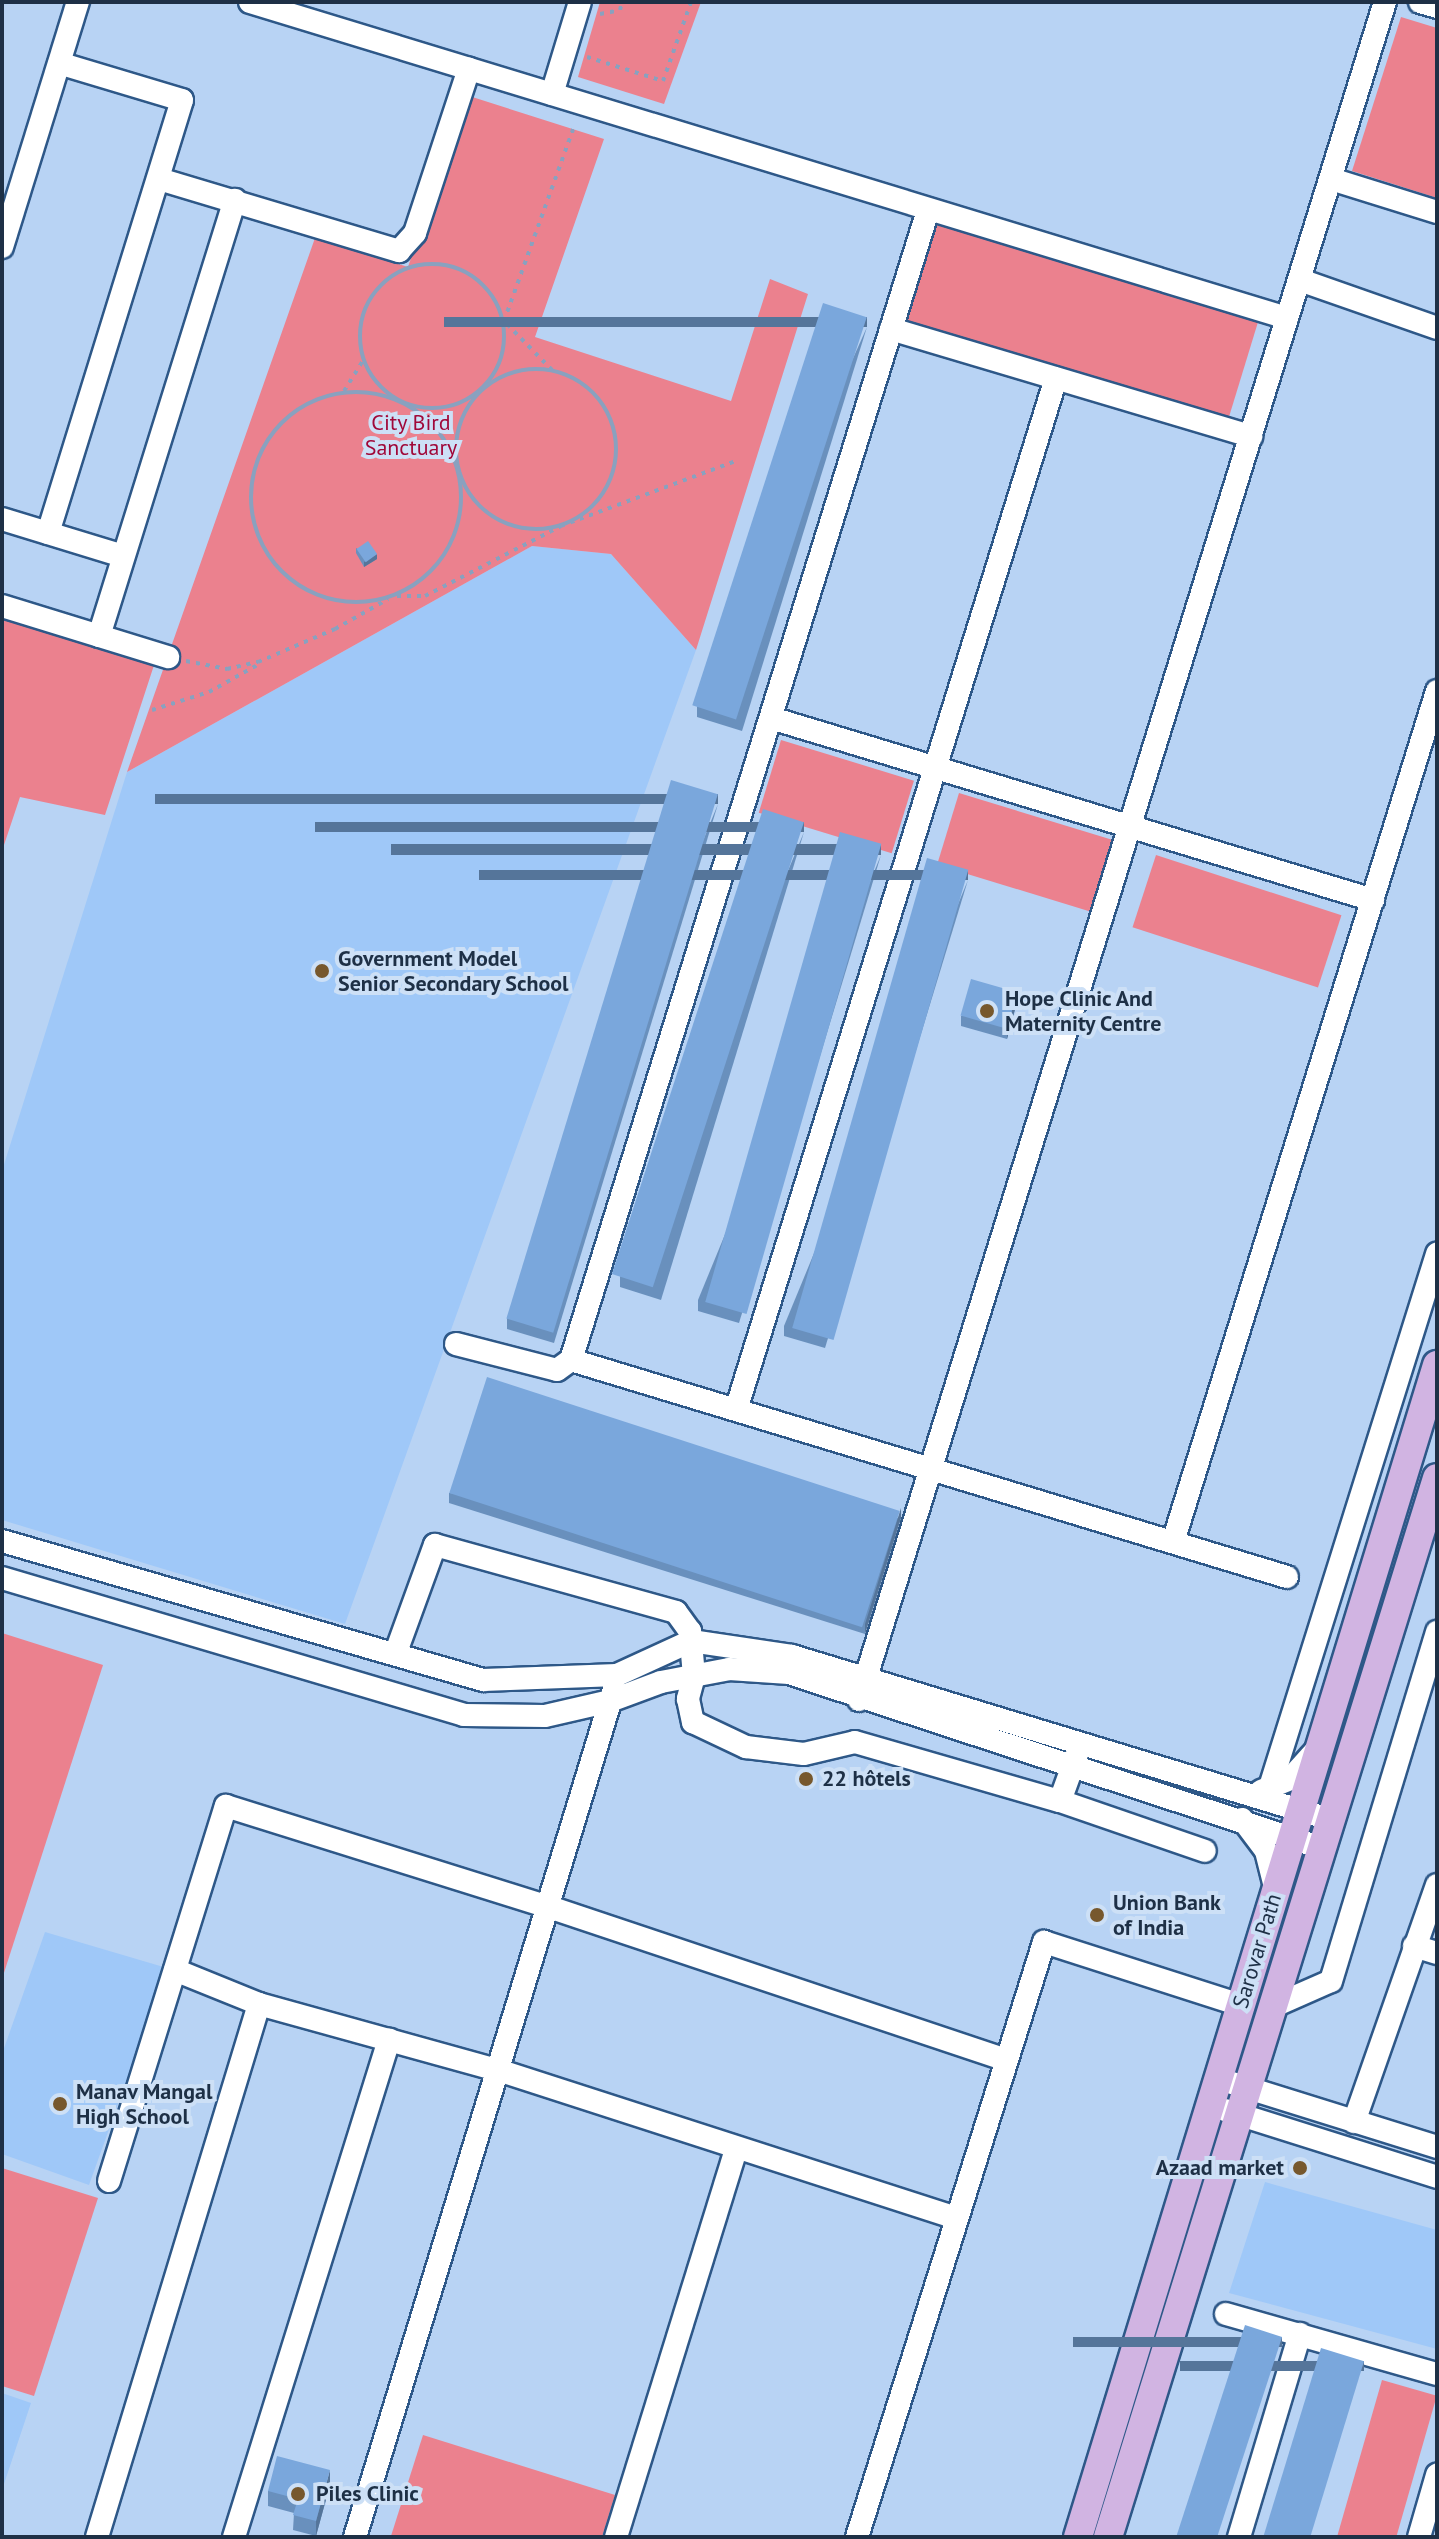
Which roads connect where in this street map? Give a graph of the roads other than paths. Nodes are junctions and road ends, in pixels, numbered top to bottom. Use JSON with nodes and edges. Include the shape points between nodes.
{"nodes":[{"id":1,"x":78,"y":2,"type":"edge"},
{"id":2,"x":250,"y":2,"type":"edge"},
{"id":3,"x":580,"y":2,"type":"edge"},
{"id":4,"x":1385,"y":2,"type":"edge"},
{"id":5,"x":1420,"y":2,"type":"edge"},
{"id":6,"x":1437,"y":7,"type":"edge"},
{"id":7,"x":59,"y":63,"type":"junction"},
{"id":8,"x":469,"y":69,"type":"junction"},
{"id":9,"x":552,"y":94,"type":"junction"},
{"id":10,"x":159,"y":179,"type":"junction"},
{"id":11,"x":1331,"y":179,"type":"junction"},
{"id":12,"x":235,"y":200,"type":"junction"},
{"id":13,"x":928,"y":210,"type":"junction"},
{"id":14,"x":1437,"y":212,"type":"edge"},
{"id":15,"x":2,"y":247,"type":"edge"},
{"id":16,"x":1300,"y":280,"type":"junction"},
{"id":17,"x":1287,"y":318,"type":"junction"},
{"id":18,"x":1437,"y":328,"type":"edge"},
{"id":19,"x":891,"y":329,"type":"junction"},
{"id":20,"x":1056,"y":378,"type":"junction"},
{"id":21,"x":1251,"y":436,"type":"junction"},
{"id":22,"x":2,"y":519,"type":"edge"},
{"id":23,"x":48,"y":533,"type":"junction"},
{"id":24,"x":123,"y":556,"type":"junction"},
{"id":25,"x":2,"y":606,"type":"edge"},
{"id":26,"x":99,"y":636,"type":"junction"},
{"id":27,"x":168,"y":657,"type":"road end"},
{"id":28,"x":1437,"y":691,"type":"edge"},
{"id":29,"x":771,"y":718,"type":"junction"},
{"id":30,"x":935,"y":768,"type":"junction"},
{"id":31,"x":1130,"y":826,"type":"junction"},
{"id":32,"x":1373,"y":900,"type":"junction"},
{"id":33,"x":1437,"y":1254,"type":"edge"},
{"id":34,"x":456,"y":1344,"type":"dead end"},
{"id":35,"x":571,"y":1360,"type":"junction"},
{"id":36,"x":1437,"y":1365,"type":"edge"},
{"id":37,"x":736,"y":1410,"type":"junction"},
{"id":38,"x":931,"y":1468,"type":"junction"},
{"id":39,"x":1437,"y":1478,"type":"edge"},
{"id":40,"x":2,"y":1541,"type":"edge"},
{"id":41,"x":1173,"y":1542,"type":"junction"},
{"id":42,"x":1287,"y":1577,"type":"dead end"},
{"id":43,"x":2,"y":1578,"type":"edge"},
{"id":44,"x":1437,"y":1632,"type":"edge"},
{"id":45,"x":691,"y":1641,"type":"junction"},
{"id":46,"x":396,"y":1652,"type":"junction"},
{"id":47,"x":617,"y":1675,"type":"junction"},
{"id":48,"x":694,"y":1676,"type":"junction"},
{"id":49,"x":867,"y":1676,"type":"junction"},
{"id":50,"x":859,"y":1700,"type":"junction"},
{"id":51,"x":610,"y":1701,"type":"junction"},
{"id":52,"x":1082,"y":1742,"type":"junction"},
{"id":53,"x":1318,"y":1748,"type":"junction"},
{"id":54,"x":1072,"y":1766,"type":"junction"},
{"id":55,"x":1255,"y":1791,"type":"junction"},
{"id":56,"x":1060,"y":1801,"type":"junction"},
{"id":57,"x":1239,"y":1818,"type":"junction"},
{"id":58,"x":1331,"y":1820,"type":"junction"},
{"id":59,"x":1298,"y":1823,"type":"junction"},
{"id":60,"x":1322,"y":1848,"type":"junction"},
{"id":61,"x":1205,"y":1851,"type":"dead end"},
{"id":62,"x":1437,"y":1885,"type":"edge"},
{"id":63,"x":1275,"y":1887,"type":"junction"},
{"id":64,"x":549,"y":1907,"type":"junction"},
{"id":65,"x":1414,"y":1946,"type":"junction"},
{"id":66,"x":1437,"y":1953,"type":"edge"},
{"id":67,"x":175,"y":1970,"type":"junction"},
{"id":68,"x":259,"y":2004,"type":"junction"},
{"id":69,"x":1240,"y":2005,"type":"junction"},
{"id":70,"x":1272,"y":2007,"type":"junction"},
{"id":71,"x":389,"y":2040,"type":"junction"},
{"id":72,"x":1006,"y":2060,"type":"junction"},
{"id":73,"x":501,"y":2071,"type":"junction"},
{"id":74,"x":1214,"y":2092,"type":"junction"},
{"id":75,"x":1243,"y":2101,"type":"junction"},
{"id":76,"x":1354,"y":2122,"type":"junction"},
{"id":77,"x":1437,"y":2147,"type":"edge"},
{"id":78,"x":736,"y":2149,"type":"junction"},
{"id":79,"x":1437,"y":2177,"type":"edge"},
{"id":80,"x":109,"y":2181,"type":"dead end"},
{"id":81,"x":956,"y":2218,"type":"junction"},
{"id":82,"x":1226,"y":2314,"type":"dead end"},
{"id":83,"x":1300,"y":2334,"type":"junction"},
{"id":84,"x":1437,"y":2374,"type":"edge"},
{"id":85,"x":1437,"y":2475,"type":"edge"},
{"id":86,"x":362,"y":2535,"type":"edge"},
{"id":87,"x":97,"y":2537,"type":"edge"},
{"id":88,"x":234,"y":2537,"type":"edge"},
{"id":89,"x":616,"y":2537,"type":"edge"},
{"id":90,"x":857,"y":2537,"type":"edge"},
{"id":91,"x":1078,"y":2537,"type":"edge"},
{"id":92,"x":1108,"y":2537,"type":"edge"},
{"id":93,"x":1239,"y":2537,"type":"edge"},
{"id":94,"x":1419,"y":2537,"type":"edge"}],
"edges":[{"from":1,"to":7,"type":"street"},
{"from":2,"to":8,"type":"street"},
{"from":3,"to":9,"type":"street"},
{"from":4,"to":11,"type":"street"},
{"from":5,"to":6,"type":"street"},
{"from":7,"to":10,"type":"street","via":[[182,100]]},
{"from":7,"to":15,"type":"street"},
{"from":8,"to":9,"type":"street"},
{"from":8,"to":12,"type":"street","via":[[415,233],[399,251]]},
{"from":9,"to":13,"type":"street"},
{"from":10,"to":12,"type":"street"},
{"from":10,"to":23,"type":"street"},
{"from":11,"to":14,"type":"street"},
{"from":11,"to":16,"type":"street"},
{"from":12,"to":24,"type":"street"},
{"from":13,"to":17,"type":"street"},
{"from":13,"to":19,"type":"street"},
{"from":16,"to":17,"type":"street"},
{"from":16,"to":18,"type":"street"},
{"from":17,"to":21,"type":"street"},
{"from":19,"to":20,"type":"street"},
{"from":19,"to":29,"type":"street"},
{"from":20,"to":21,"type":"street"},
{"from":20,"to":30,"type":"street"},
{"from":21,"to":31,"type":"street"},
{"from":22,"to":23,"type":"street"},
{"from":23,"to":24,"type":"street"},
{"from":24,"to":26,"type":"street"},
{"from":25,"to":26,"type":"street"},
{"from":26,"to":27,"type":"street"},
{"from":28,"to":32,"type":"street"},
{"from":29,"to":30,"type":"street"},
{"from":29,"to":35,"type":"street"},
{"from":30,"to":31,"type":"street"},
{"from":30,"to":37,"type":"street"},
{"from":31,"to":32,"type":"street"},
{"from":31,"to":38,"type":"street"},
{"from":32,"to":41,"type":"street"},
{"from":33,"to":55,"type":"street"},
{"from":34,"to":35,"type":"street","via":[[557,1370]]},
{"from":35,"to":37,"type":"street"},
{"from":36,"to":53,"type":"main road","name":"Sarovar Path"},
{"from":37,"to":38,"type":"street"},
{"from":38,"to":41,"type":"street"},
{"from":38,"to":49,"type":"street"},
{"from":39,"to":58,"type":"main road","name":"Sarovar Path"},
{"from":40,"to":46,"type":"street"},
{"from":41,"to":42,"type":"street"},
{"from":43,"to":51,"type":"street","via":[[464,1715],[545,1716]]},
{"from":44,"to":70,"type":"street","via":[[1331,1981]]},
{"from":45,"to":46,"type":"street","via":[[676,1612],[435,1545]]},
{"from":45,"to":47,"type":"street"},
{"from":45,"to":48,"type":"street"},
{"from":45,"to":49,"type":"street","via":[[792,1656]]},
{"from":46,"to":47,"type":"street","via":[[483,1680]]},
{"from":47,"to":51,"type":"street"},
{"from":48,"to":50,"type":"street","via":[[729,1669],[789,1673]]},
{"from":48,"to":51,"type":"street"},
{"from":48,"to":56,"type":"street","via":[[688,1699],[693,1722],[746,1747],[804,1754],[855,1742]]},
{"from":49,"to":50,"type":"street"},
{"from":49,"to":52,"type":"street"},
{"from":50,"to":54,"type":"street"},
{"from":51,"to":64,"type":"street"},
{"from":52,"to":54,"type":"street"},
{"from":52,"to":55,"type":"street"},
{"from":53,"to":55,"type":"street","via":[[1290,1779]]},
{"from":53,"to":59,"type":"main road","name":"Sarovar Path"},
{"from":54,"to":56,"type":"street"},
{"from":54,"to":57,"type":"street"},
{"from":55,"to":57,"type":"street"},
{"from":55,"to":59,"type":"street"},
{"from":56,"to":61,"type":"street"},
{"from":57,"to":59,"type":"street"},
{"from":57,"to":63,"type":"street","via":[[1266,1851]]},
{"from":58,"to":59,"type":"street"},
{"from":58,"to":60,"type":"main road","name":"Sarovar Path"},
{"from":59,"to":60,"type":"street"},
{"from":59,"to":63,"type":"main road","name":"Sarovar Path"},
{"from":60,"to":70,"type":"main road","name":"Sarovar Path"},
{"from":62,"to":65,"type":"street"},
{"from":63,"to":69,"type":"main road","name":"Sarovar Path"},
{"from":64,"to":67,"type":"street","via":[[226,1806]]},
{"from":64,"to":72,"type":"street"},
{"from":64,"to":73,"type":"street"},
{"from":65,"to":66,"type":"street"},
{"from":65,"to":76,"type":"street"},
{"from":67,"to":68,"type":"street"},
{"from":67,"to":80,"type":"street"},
{"from":68,"to":71,"type":"street"},
{"from":68,"to":87,"type":"street"},
{"from":69,"to":72,"type":"street","via":[[1044,1942]]},
{"from":69,"to":74,"type":"main road","name":"Sarovar Path"},
{"from":70,"to":75,"type":"main road","name":"Sarovar Path"},
{"from":71,"to":73,"type":"street"},
{"from":71,"to":88,"type":"street"},
{"from":72,"to":81,"type":"street"},
{"from":73,"to":78,"type":"street"},
{"from":73,"to":86,"type":"street"},
{"from":74,"to":75,"type":"street"},
{"from":74,"to":91,"type":"main road","name":"Sarovar Path"},
{"from":75,"to":76,"type":"street"},
{"from":75,"to":79,"type":"street"},
{"from":75,"to":92,"type":"main road","name":"Sarovar Path"},
{"from":76,"to":77,"type":"street"},
{"from":78,"to":81,"type":"street"},
{"from":78,"to":89,"type":"street"},
{"from":81,"to":90,"type":"street"},
{"from":82,"to":83,"type":"street"},
{"from":83,"to":84,"type":"street"},
{"from":83,"to":93,"type":"street"},
{"from":85,"to":94,"type":"street"}]}
